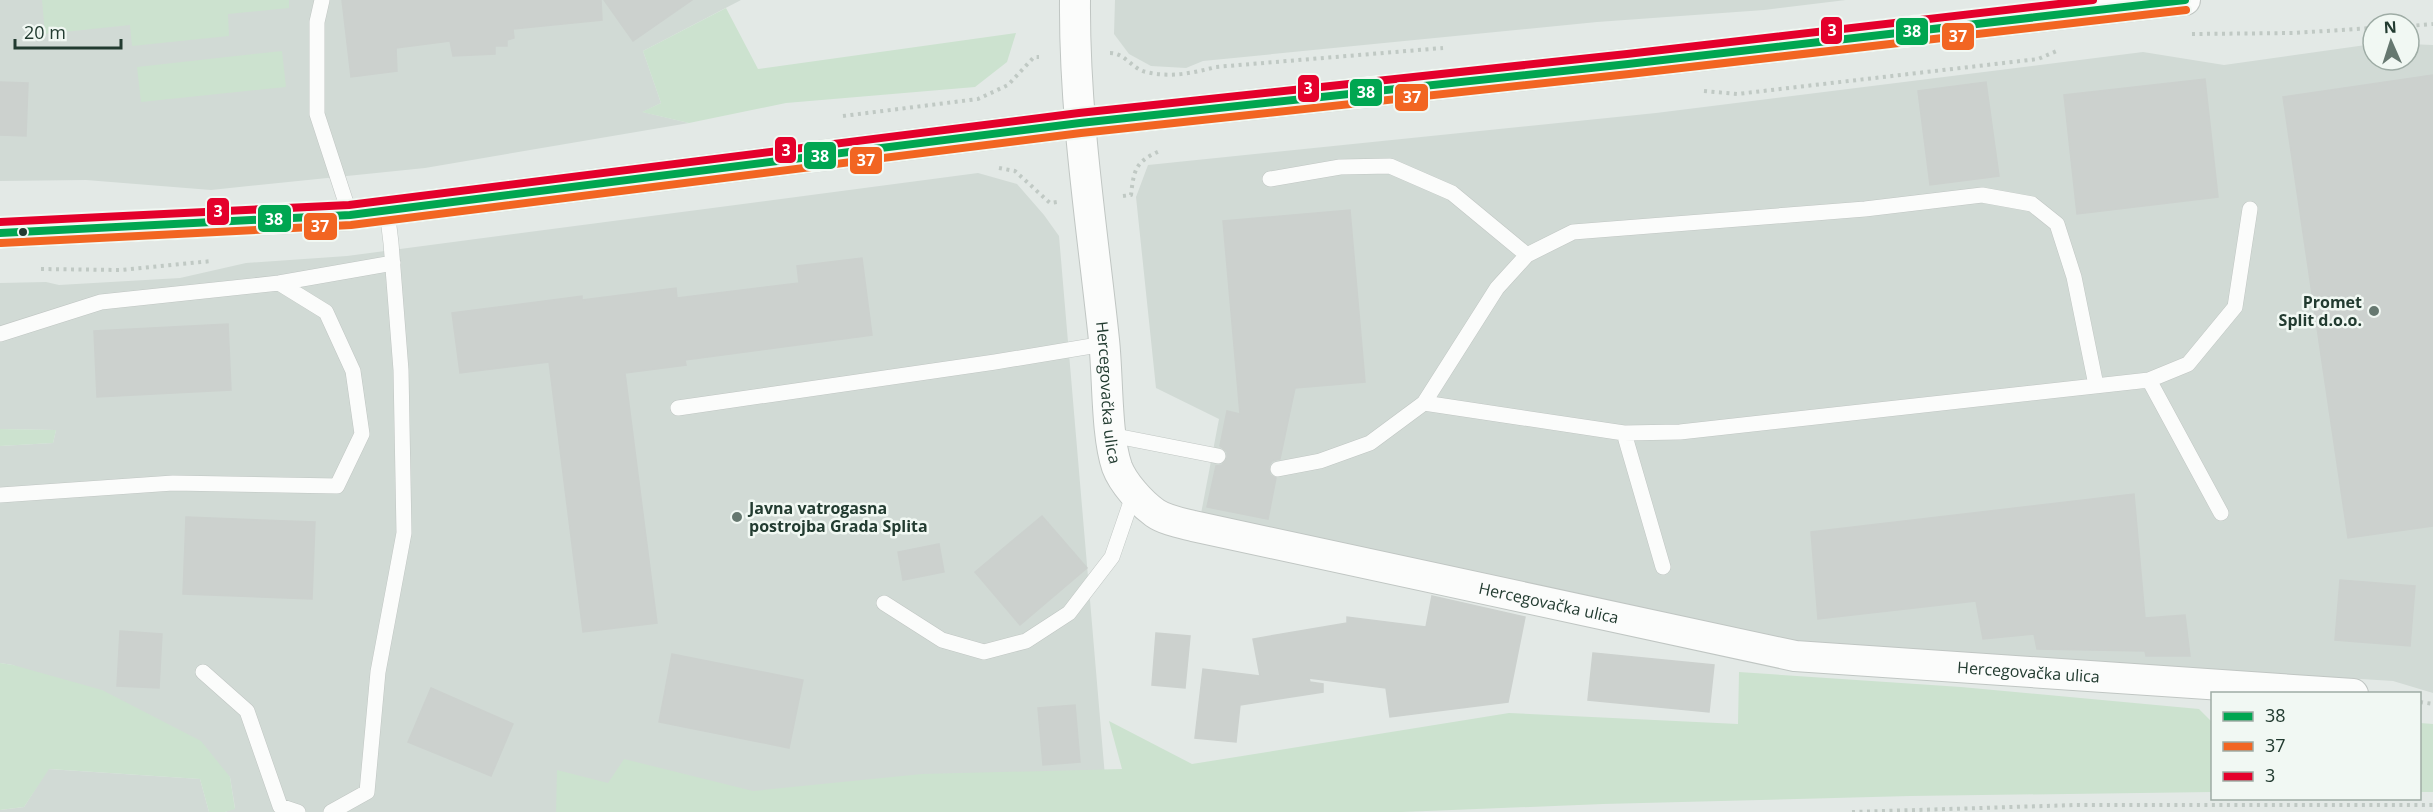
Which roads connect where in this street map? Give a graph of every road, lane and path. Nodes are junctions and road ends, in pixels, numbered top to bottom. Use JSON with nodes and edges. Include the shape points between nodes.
{"nodes":[{"id":1,"x":322,"y":0,"type":"edge"},
{"id":2,"x":1075,"y":0,"type":"edge"},
{"id":3,"x":2185,"y":0,"type":"edge"},
{"id":4,"x":1080,"y":123,"type":"junction"},
{"id":5,"x":1270,"y":179,"type":"dead end"},
{"id":6,"x":2250,"y":209,"type":"dead end"},
{"id":7,"x":387,"y":210,"type":"junction"},
{"id":8,"x":350,"y":215,"type":"junction"},
{"id":9,"x":0,"y":233,"type":"edge"},
{"id":10,"x":1527,"y":255,"type":"junction"},
{"id":11,"x":222,"y":260,"type":"dead end"},
{"id":12,"x":393,"y":263,"type":"junction"},
{"id":13,"x":41,"y":269,"type":"dead end"},
{"id":14,"x":279,"y":283,"type":"junction"},
{"id":15,"x":0,"y":334,"type":"edge"},
{"id":16,"x":1104,"y":344,"type":"junction"},
{"id":17,"x":2149,"y":380,"type":"junction"},
{"id":18,"x":2096,"y":385,"type":"junction"},
{"id":19,"x":1424,"y":403,"type":"junction"},
{"id":20,"x":678,"y":408,"type":"dead end"},
{"id":21,"x":1624,"y":433,"type":"junction"},
{"id":22,"x":1112,"y":435,"type":"junction"},
{"id":23,"x":1218,"y":456,"type":"dead end"},
{"id":24,"x":1278,"y":469,"type":"dead end"},
{"id":25,"x":1134,"y":493,"type":"junction"},
{"id":26,"x":0,"y":495,"type":"edge"},
{"id":27,"x":2221,"y":513,"type":"dead end"},
{"id":28,"x":1663,"y":567,"type":"dead end"},
{"id":29,"x":884,"y":603,"type":"dead end"},
{"id":30,"x":203,"y":672,"type":"dead end"},
{"id":31,"x":2338,"y":692,"type":"edge"},
{"id":32,"x":2432,"y":805,"type":"edge"},
{"id":33,"x":298,"y":812,"type":"edge"},
{"id":34,"x":330,"y":812,"type":"edge"},
{"id":35,"x":1852,"y":812,"type":"edge"},
{"id":36,"x":2430,"y":812,"type":"edge"}],
"edges":[{"from":1,"to":8,"type":"lane","via":[[317,22],[317,114]]},
{"from":2,"to":4,"type":"street","name":"Hercegovačka ulica","via":[[1074,55]]},
{"from":3,"to":4,"type":"street"},
{"from":4,"to":7,"type":"street"},
{"from":4,"to":16,"type":"street","name":"Hercegovačka ulica"},
{"from":5,"to":10,"type":"lane","via":[[1340,167],[1390,166],[1452,193]]},
{"from":6,"to":17,"type":"lane","via":[[2235,307],[2188,364]]},
{"from":7,"to":8,"type":"street"},
{"from":7,"to":12,"type":"lane"},
{"from":8,"to":9,"type":"street"},
{"from":10,"to":18,"type":"lane","via":[[1573,232],[1865,209],[1982,195],[2032,204],[2058,224],[2074,276]]},
{"from":10,"to":19,"type":"lane","via":[[1497,288]]},
{"from":11,"to":13,"type":"path","via":[[121,270]]},
{"from":12,"to":14,"type":"lane"},
{"from":12,"to":34,"type":"lane","via":[[401,370],[404,532],[378,672],[367,792]]},
{"from":14,"to":15,"type":"lane","via":[[101,302]]},
{"from":14,"to":26,"type":"lane","via":[[327,312],[353,371],[362,434],[337,486],[173,483]]},
{"from":16,"to":20,"type":"lane"},
{"from":16,"to":22,"type":"street","name":"Hercegovačka ulica"},
{"from":17,"to":18,"type":"lane"},
{"from":17,"to":27,"type":"lane"},
{"from":18,"to":21,"type":"lane","via":[[1680,432]]},
{"from":19,"to":21,"type":"lane"},
{"from":19,"to":24,"type":"lane","via":[[1370,443],[1320,461]]},
{"from":21,"to":28,"type":"lane"},
{"from":22,"to":23,"type":"lane"},
{"from":22,"to":25,"type":"street","name":"Hercegovačka ulica","via":[[1118,468]]},
{"from":25,"to":29,"type":"lane","via":[[1112,557],[1069,613],[1026,641],[984,652],[942,640]]},
{"from":25,"to":31,"type":"street","name":"Hercegovačka ulica","via":[[1155,513],[1193,526],[1795,656]]},
{"from":30,"to":33,"type":"lane","via":[[247,711],[280,806]]},
{"from":32,"to":35,"type":"path","via":[[2076,806]]},
{"from":32,"to":36,"type":"path"}]}
